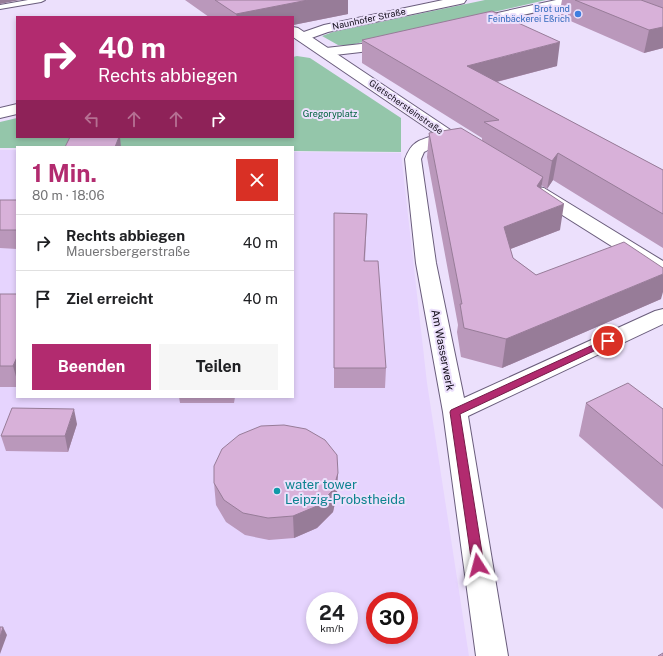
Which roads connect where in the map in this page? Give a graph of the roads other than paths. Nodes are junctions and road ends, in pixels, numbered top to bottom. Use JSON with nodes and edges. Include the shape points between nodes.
{"nodes":[{"id":1,"x":41,"y":0,"type":"edge"},
{"id":2,"x":460,"y":0,"type":"edge"},
{"id":3,"x":572,"y":0,"type":"edge"},
{"id":4,"x":0,"y":7,"type":"edge"},
{"id":5,"x":460,"y":25,"type":"edge"},
{"id":6,"x":298,"y":34,"type":"edge"},
{"id":7,"x":407,"y":37,"type":"edge"},
{"id":8,"x":314,"y":44,"type":"junction"},
{"id":9,"x":294,"y":49,"type":"edge"},
{"id":10,"x":326,"y":52,"type":"junction"},
{"id":11,"x":16,"y":109,"type":"edge"},
{"id":12,"x":0,"y":113,"type":"edge"},
{"id":13,"x":449,"y":137,"type":"junction"},
{"id":14,"x":469,"y":150,"type":"edge"},
{"id":15,"x":522,"y":183,"type":"edge"},
{"id":16,"x":663,"y":270,"type":"edge"},
{"id":17,"x":663,"y":316,"type":"edge"},
{"id":18,"x":455,"y":412,"type":"junction"},
{"id":19,"x":492,"y":656,"type":"edge"}],
"edges":[{"from":1,"to":4,"type":"lane"},
{"from":2,"to":6,"type":"street","name":"Naunhofer Straße"},
{"from":3,"to":5,"type":"street"},
{"from":6,"to":8,"type":"street","name":"Gletschersteinstraße"},
{"from":7,"to":10,"type":"street","via":[[361,48]]},
{"from":8,"to":9,"type":"street"},
{"from":8,"to":10,"type":"street","name":"Gletschersteinstraße"},
{"from":10,"to":13,"type":"street","name":"Gletschersteinstraße"},
{"from":11,"to":12,"type":"street"},
{"from":13,"to":14,"type":"street","name":"Gletschersteinstraße"},
{"from":13,"to":18,"type":"street","name":"Am Wasserwerk","via":[[417,149],[413,159],[426,263]]},
{"from":15,"to":16,"type":"street"},
{"from":17,"to":18,"type":"street"},
{"from":18,"to":19,"type":"street","name":"Am Wasserwerk"}]}
